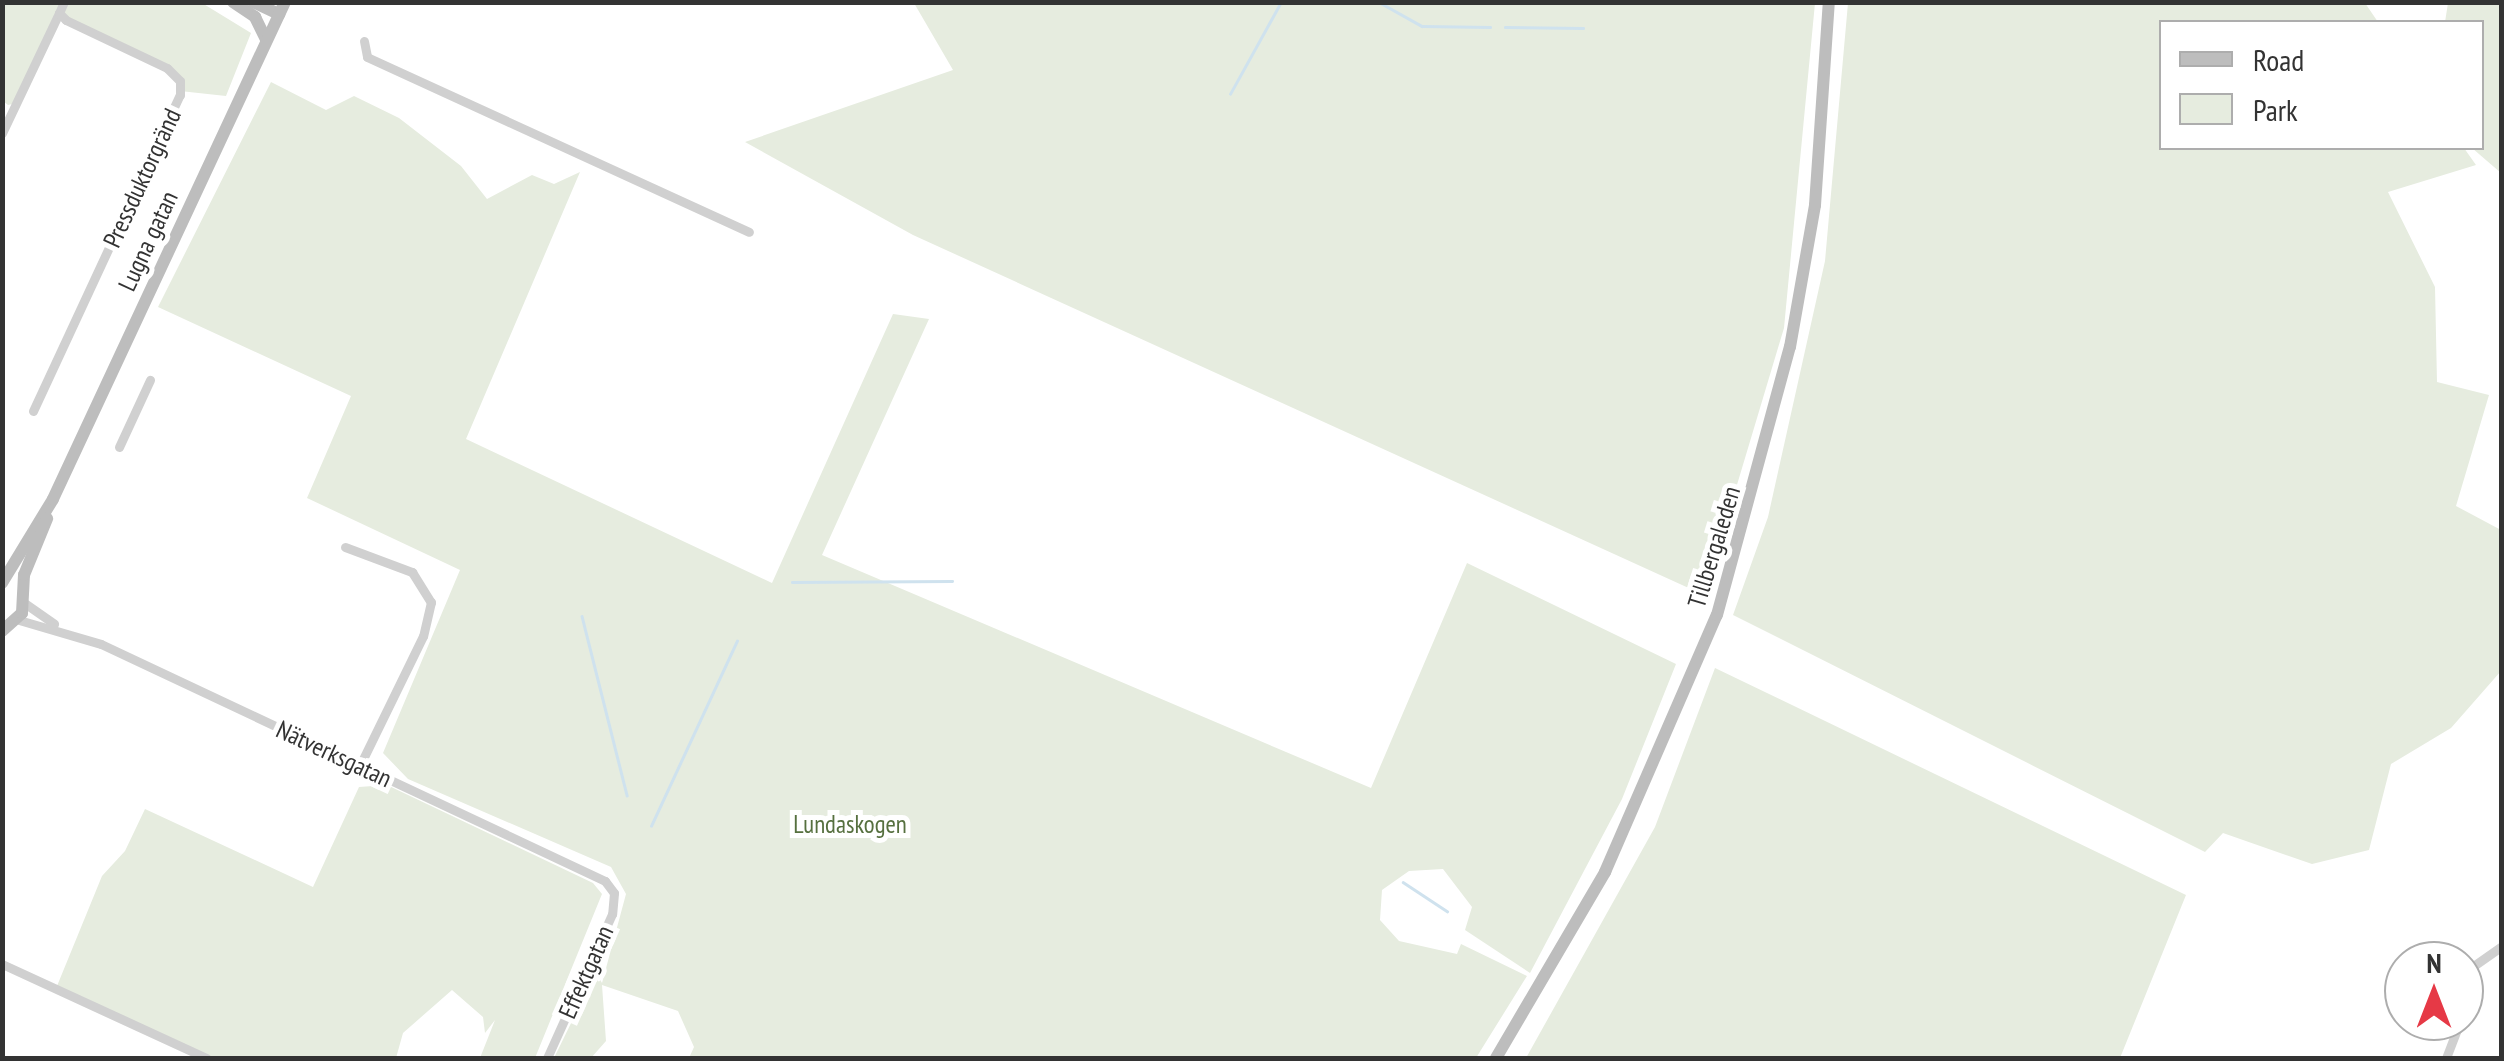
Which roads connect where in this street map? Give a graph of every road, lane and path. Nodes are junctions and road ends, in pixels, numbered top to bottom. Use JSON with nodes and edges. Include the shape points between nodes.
{"nodes":[{"id":1,"x":64,"y":2,"type":"edge"},
{"id":2,"x":233,"y":2,"type":"edge"},
{"id":3,"x":253,"y":2,"type":"edge"},
{"id":4,"x":268,"y":2,"type":"edge"},
{"id":5,"x":1829,"y":2,"type":"edge"},
{"id":6,"x":282,"y":8,"type":"edge"},
{"id":7,"x":59,"y":13,"type":"junction"},
{"id":8,"x":266,"y":40,"type":"junction"},
{"id":9,"x":364,"y":41,"type":"dead end"},
{"id":10,"x":2,"y":133,"type":"edge"},
{"id":11,"x":749,"y":232,"type":"dead end"},
{"id":12,"x":150,"y":380,"type":"dead end"},
{"id":13,"x":33,"y":410,"type":"dead end"},
{"id":14,"x":120,"y":447,"type":"dead end"},
{"id":15,"x":53,"y":499,"type":"junction"},
{"id":16,"x":344,"y":547,"type":"dead end"},
{"id":17,"x":2,"y":585,"type":"edge"},
{"id":18,"x":22,"y":599,"type":"junction"},
{"id":19,"x":8,"y":626,"type":"edge"},
{"id":20,"x":56,"y":626,"type":"junction"},
{"id":21,"x":360,"y":766,"type":"junction"},
{"id":22,"x":609,"y":885,"type":"joint"},
{"id":23,"x":2,"y":964,"type":"edge"},
{"id":24,"x":206,"y":1058,"type":"edge"},
{"id":25,"x":547,"y":1058,"type":"edge"},
{"id":26,"x":1496,"y":1058,"type":"edge"}],
"edges":[{"from":1,"to":7,"type":"street"},
{"from":2,"to":8,"type":"main road","via":[[255,17]]},
{"from":3,"to":6,"type":"main road"},
{"from":4,"to":6,"type":"main road"},
{"from":5,"to":26,"type":"main road","name":"Tillbergaleden","via":[[1815,205],[1790,347],[1723,596],[1605,872]]},
{"from":6,"to":8,"type":"main road","name":"Lugna gatan"},
{"from":7,"to":10,"type":"street"},
{"from":7,"to":13,"type":"street","name":"Pressduktorgränd","via":[[167,68],[180,82],[180,95]]},
{"from":8,"to":15,"type":"main road","name":"Lugna gatan"},
{"from":9,"to":11,"type":"street","via":[[367,57]]},
{"from":12,"to":14,"type":"street"},
{"from":15,"to":17,"type":"main road","name":"Lugna gatan"},
{"from":15,"to":18,"type":"main road","name":"Lugna gatan"},
{"from":16,"to":21,"type":"street","via":[[412,572],[431,602],[423,636]]},
{"from":17,"to":18,"type":"main road"},
{"from":18,"to":19,"type":"main road","name":"Lugna gatan"},
{"from":18,"to":20,"type":"street","name":"Nätverksgatan"},
{"from":19,"to":20,"type":"street","name":"Nätverksgatan"},
{"from":20,"to":21,"type":"street","name":"Nätverksgatan"},
{"from":21,"to":22,"type":"street","name":"Nätverksgatan"},
{"from":22,"to":25,"type":"street","name":"Effektgatan","via":[[612,914]]},
{"from":23,"to":24,"type":"street"}]}
